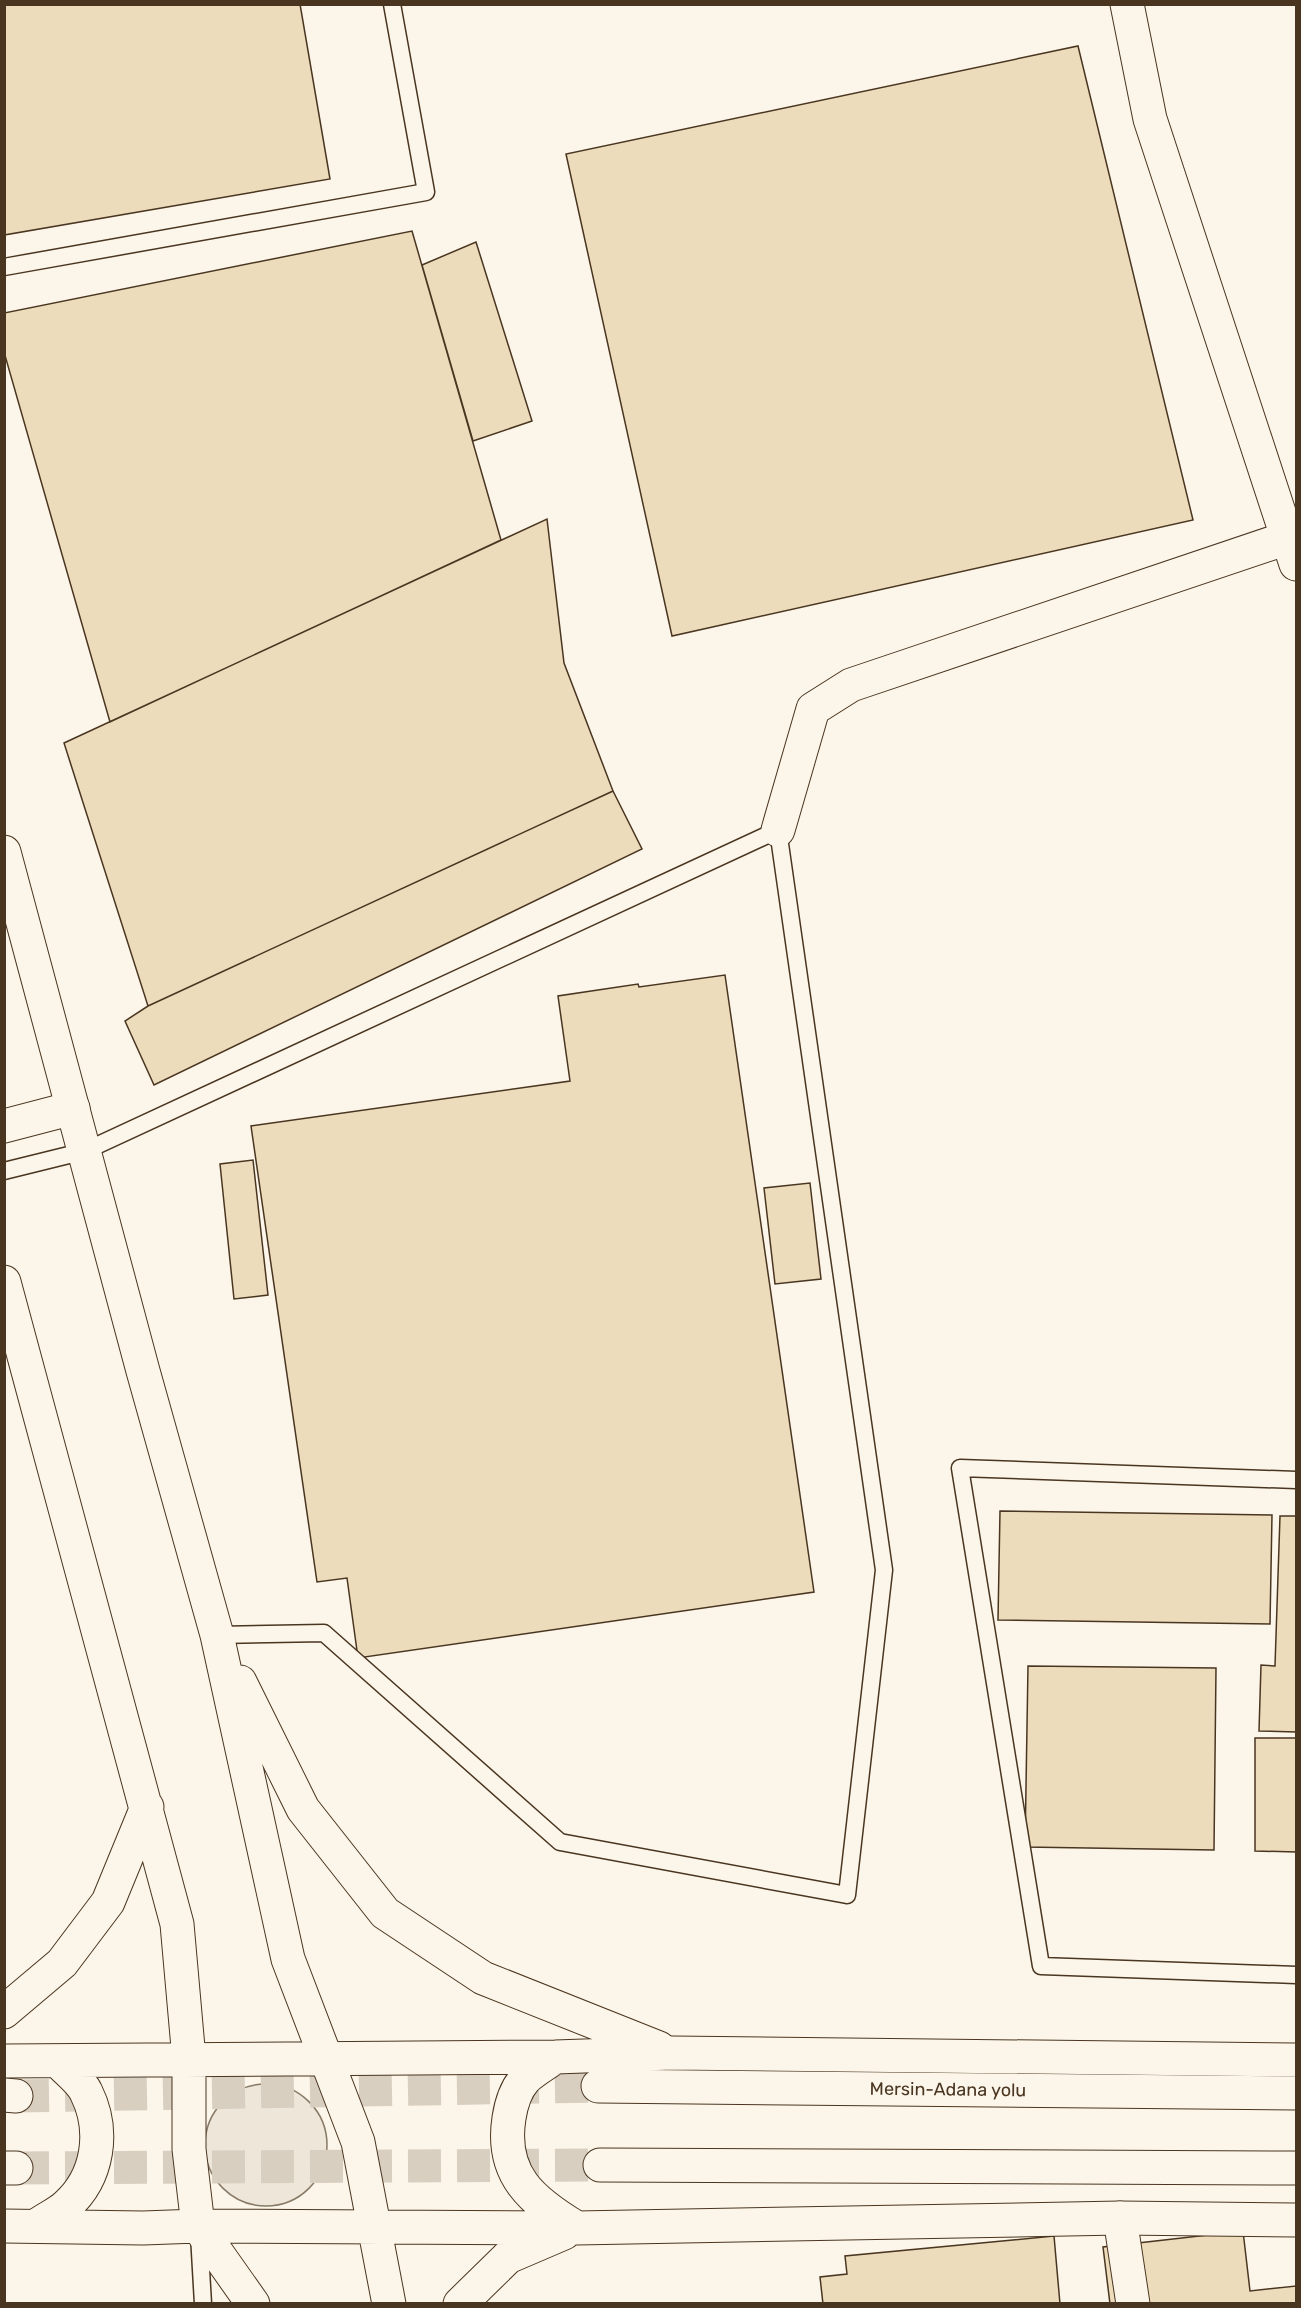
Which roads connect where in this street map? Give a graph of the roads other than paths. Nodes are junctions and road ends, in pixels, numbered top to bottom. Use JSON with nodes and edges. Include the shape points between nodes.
{"nodes":[{"id":1,"x":392,"y":4,"type":"edge"},
{"id":2,"x":1127,"y":4,"type":"edge"},
{"id":3,"x":4,"y":267,"type":"edge"},
{"id":4,"x":1294,"y":546,"type":"edge"},
{"id":5,"x":778,"y":830,"type":"junction"},
{"id":6,"x":4,"y":852,"type":"edge"},
{"id":7,"x":74,"y":1108,"type":"junction"},
{"id":8,"x":4,"y":1126,"type":"edge"},
{"id":9,"x":85,"y":1151,"type":"junction"},
{"id":10,"x":4,"y":1171,"type":"edge"},
{"id":11,"x":4,"y":1282,"type":"edge"},
{"id":12,"x":1296,"y":1480,"type":"edge"},
{"id":13,"x":217,"y":1635,"type":"junction"},
{"id":14,"x":147,"y":1807,"type":"junction"},
{"id":15,"x":1296,"y":1975,"type":"edge"},
{"id":16,"x":4,"y":2012,"type":"edge"},
{"id":17,"x":672,"y":2053,"type":"junction"},
{"id":18,"x":555,"y":2057,"type":"junction"},
{"id":19,"x":325,"y":2058,"type":"junction"},
{"id":20,"x":189,"y":2059,"type":"junction"},
{"id":21,"x":1296,"y":2060,"type":"edge"},
{"id":22,"x":4,"y":2061,"type":"edge"},
{"id":23,"x":59,"y":2061,"type":"junction"},
{"id":24,"x":598,"y":2086,"type":"tunnel mouth"},
{"id":25,"x":1296,"y":2093,"type":"edge"},
{"id":26,"x":600,"y":2165,"type":"tunnel mouth"},
{"id":27,"x":1296,"y":2168,"type":"edge"},
{"id":28,"x":1120,"y":2217,"type":"junction"},
{"id":29,"x":1296,"y":2220,"type":"edge"},
{"id":30,"x":20,"y":2226,"type":"edge"},
{"id":31,"x":198,"y":2226,"type":"junction"},
{"id":32,"x":374,"y":2227,"type":"junction"},
{"id":33,"x":577,"y":2228,"type":"junction"},
{"id":34,"x":203,"y":2304,"type":"edge"},
{"id":35,"x":253,"y":2304,"type":"edge"},
{"id":36,"x":389,"y":2304,"type":"edge"},
{"id":37,"x":460,"y":2304,"type":"edge"},
{"id":38,"x":1133,"y":2304,"type":"edge"}],
"edges":[{"from":1,"to":3,"type":"lane","via":[[426,192]]},
{"from":2,"to":4,"type":"main road","via":[[1150,119]]},
{"from":4,"to":5,"type":"main road","via":[[851,685],[813,709]]},
{"from":5,"to":9,"type":"lane"},
{"from":5,"to":13,"type":"lane","via":[[884,1570],[847,1895],[560,1842],[324,1633]]},
{"from":6,"to":7,"type":"main road"},
{"from":7,"to":8,"type":"main road"},
{"from":7,"to":9,"type":"main road"},
{"from":9,"to":10,"type":"lane"},
{"from":9,"to":13,"type":"main road"},
{"from":11,"to":14,"type":"main road"},
{"from":12,"to":15,"type":"lane","via":[[960,1468],[1041,1966]]},
{"from":13,"to":17,"type":"main road","via":[[303,1809],[385,1913],[483,1978]]},
{"from":13,"to":19,"type":"main road","via":[[288,1959]]},
{"from":14,"to":16,"type":"main road","via":[[108,1902],[62,1963]]},
{"from":14,"to":20,"type":"main road","via":[[177,1924]]},
{"from":17,"to":18,"type":"main road"},
{"from":17,"to":21,"type":"main road"},
{"from":18,"to":19,"type":"main road"},
{"from":18,"to":33,"type":"main road","via":[[525,2079],[511,2105],[507,2134],[511,2163],[525,2188],[545,2208]]},
{"from":19,"to":20,"type":"main road"},
{"from":19,"to":32,"type":"main road","via":[[358,2142]]},
{"from":20,"to":23,"type":"main road"},
{"from":20,"to":31,"type":"main road","via":[[189,2149]]},
{"from":22,"to":23,"type":"main road"},
{"from":23,"to":30,"type":"main road","via":[[86,2090],[97,2120],[97,2151],[86,2181],[67,2205]]},
{"from":24,"to":25,"type":"main road","name":"Mersin-Adana yolu"},
{"from":26,"to":27,"type":"main road"},
{"from":28,"to":29,"type":"main road"},
{"from":28,"to":33,"type":"main road"},
{"from":28,"to":38,"type":"main road"},
{"from":30,"to":31,"type":"main road"},
{"from":31,"to":32,"type":"main road"},
{"from":31,"to":34,"type":"lane"},
{"from":31,"to":35,"type":"main road"},
{"from":32,"to":33,"type":"main road"},
{"from":32,"to":36,"type":"main road"},
{"from":33,"to":37,"type":"main road","via":[[508,2256]]}]}
